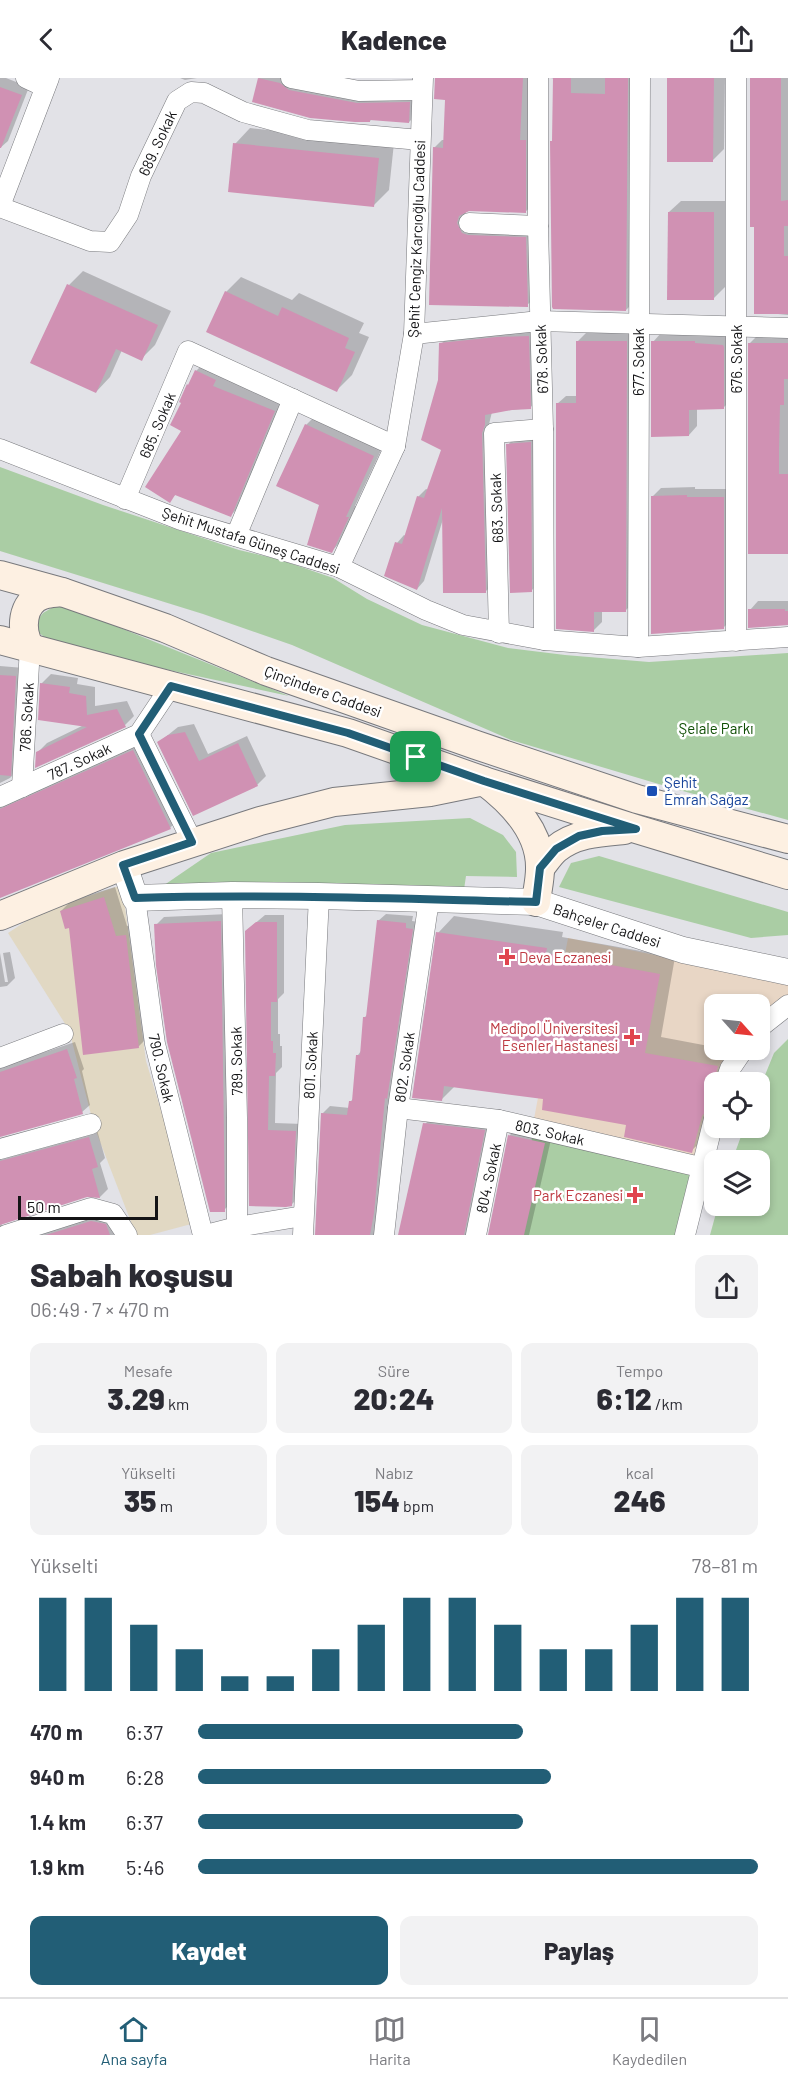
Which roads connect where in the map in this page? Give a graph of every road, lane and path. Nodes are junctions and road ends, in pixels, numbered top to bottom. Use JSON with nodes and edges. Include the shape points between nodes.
{"nodes":[{"id":1,"x":26,"y":78,"type":"edge"},
{"id":2,"x":291,"y":78,"type":"edge"},
{"id":3,"x":538,"y":78,"type":"edge"},
{"id":4,"x":640,"y":78,"type":"edge"},
{"id":5,"x":736,"y":78,"type":"edge"},
{"id":6,"x":47,"y":82,"type":"edge"},
{"id":7,"x":423,"y":84,"type":"edge"},
{"id":8,"x":420,"y":140,"type":"junction"},
{"id":9,"x":6,"y":174,"type":"edge"},
{"id":10,"x":0,"y":206,"type":"edge"},
{"id":11,"x":468,"y":223,"type":"dead end"},
{"id":12,"x":538,"y":226,"type":"junction"},
{"id":13,"x":539,"y":321,"type":"junction"},
{"id":14,"x":638,"y":324,"type":"junction"},
{"id":15,"x":736,"y":327,"type":"junction"},
{"id":16,"x":788,"y":328,"type":"edge"},
{"id":17,"x":414,"y":334,"type":"junction"},
{"id":18,"x":293,"y":399,"type":"junction"},
{"id":19,"x":543,"y":429,"type":"junction"},
{"id":20,"x":395,"y":446,"type":"junction"},
{"id":21,"x":0,"y":448,"type":"edge"},
{"id":22,"x":125,"y":499,"type":"junction"},
{"id":23,"x":236,"y":536,"type":"junction"},
{"id":24,"x":339,"y":567,"type":"junction"},
{"id":25,"x":0,"y":575,"type":"edge"},
{"id":26,"x":62,"y":592,"type":"junction"},
{"id":27,"x":499,"y":633,"type":"junction"},
{"id":28,"x":788,"y":637,"type":"edge"},
{"id":29,"x":0,"y":640,"type":"edge"},
{"id":30,"x":544,"y":640,"type":"junction"},
{"id":31,"x":736,"y":641,"type":"junction"},
{"id":32,"x":30,"y":647,"type":"junction"},
{"id":33,"x":638,"y":647,"type":"junction"},
{"id":34,"x":171,"y":686,"type":"junction"},
{"id":35,"x":139,"y":734,"type":"junction"},
{"id":36,"x":484,"y":781,"type":"junction"},
{"id":37,"x":22,"y":787,"type":"junction"},
{"id":38,"x":0,"y":797,"type":"edge"},
{"id":39,"x":636,"y":829,"type":"junction"},
{"id":40,"x":788,"y":839,"type":"edge"},
{"id":41,"x":192,"y":842,"type":"junction"},
{"id":42,"x":123,"y":865,"type":"junction"},
{"id":43,"x":540,"y":868,"type":"junction"},
{"id":44,"x":788,"y":874,"type":"edge"},
{"id":45,"x":232,"y":895,"type":"junction"},
{"id":46,"x":319,"y":896,"type":"junction"},
{"id":47,"x":135,"y":898,"type":"junction"},
{"id":48,"x":429,"y":900,"type":"junction"},
{"id":49,"x":536,"y":902,"type":"junction"},
{"id":50,"x":0,"y":916,"type":"edge"},
{"id":51,"x":788,"y":972,"type":"edge"},
{"id":52,"x":788,"y":1005,"type":"edge"},
{"id":53,"x":770,"y":1019,"type":"edge"},
{"id":54,"x":63,"y":1034,"type":"dead end"},
{"id":55,"x":0,"y":1058,"type":"edge"},
{"id":56,"x":398,"y":1108,"type":"junction"},
{"id":57,"x":500,"y":1120,"type":"junction"},
{"id":58,"x":91,"y":1124,"type":"dead end"},
{"id":59,"x":708,"y":1138,"type":"edge"},
{"id":60,"x":0,"y":1149,"type":"edge"},
{"id":61,"x":700,"y":1167,"type":"junction"},
{"id":62,"x":303,"y":1225,"type":"edge"},
{"id":63,"x":237,"y":1227,"type":"junction"},
{"id":64,"x":6,"y":1235,"type":"edge"},
{"id":65,"x":127,"y":1235,"type":"edge"},
{"id":66,"x":205,"y":1235,"type":"edge"},
{"id":67,"x":384,"y":1235,"type":"edge"},
{"id":68,"x":476,"y":1235,"type":"edge"},
{"id":69,"x":685,"y":1235,"type":"edge"}],
"edges":[{"from":1,"to":6,"type":"street"},
{"from":2,"to":7,"type":"street","via":[[359,91]]},
{"from":3,"to":12,"type":"street","name":"678. Sokak"},
{"from":4,"to":14,"type":"street","name":"677. Sokak"},
{"from":5,"to":15,"type":"street","name":"676. Sokak"},
{"from":6,"to":9,"type":"street"},
{"from":7,"to":8,"type":"street","name":"Şehit Cengiz Karcıoğlu Caddesi"},
{"from":8,"to":10,"type":"street","name":"689. Sokak","via":[[309,130],[243,112],[204,93],[191,92],[177,101],[141,176],[128,215],[111,242],[90,241]]},
{"from":8,"to":17,"type":"street","name":"Şehit Cengiz Karcıoğlu Caddesi"},
{"from":9,"to":10,"type":"street"},
{"from":11,"to":12,"type":"street"},
{"from":12,"to":13,"type":"street","name":"678. Sokak"},
{"from":13,"to":14,"type":"street"},
{"from":13,"to":17,"type":"street"},
{"from":13,"to":19,"type":"street","name":"678. Sokak"},
{"from":14,"to":15,"type":"street"},
{"from":14,"to":33,"type":"street","name":"677. Sokak"},
{"from":15,"to":16,"type":"street"},
{"from":15,"to":31,"type":"street","name":"676. Sokak"},
{"from":17,"to":20,"type":"street","name":"Şehit Cengiz Karcıoğlu Caddesi"},
{"from":18,"to":20,"type":"street"},
{"from":18,"to":22,"type":"street","name":"685. Sokak","via":[[188,351]]},
{"from":18,"to":23,"type":"street"},
{"from":19,"to":27,"type":"street","name":"683. Sokak","via":[[494,433]]},
{"from":19,"to":30,"type":"street","name":"678. Sokak"},
{"from":20,"to":24,"type":"street","name":"Şehit Cengiz Karcıoğlu Caddesi"},
{"from":21,"to":22,"type":"street","name":"Şehit Mustafa Güneş Caddesi"},
{"from":22,"to":23,"type":"street","name":"Şehit Mustafa Güneş Caddesi"},
{"from":23,"to":24,"type":"street","name":"Şehit Mustafa Güneş Caddesi"},
{"from":24,"to":27,"type":"street","name":"Şehit Mustafa Güneş Caddesi","via":[[426,610],[463,625]]},
{"from":25,"to":26,"type":"main road","name":"Çinçindere Caddesi"},
{"from":26,"to":32,"type":"main road","via":[[32,600],[25,612],[24,635]]},
{"from":26,"to":40,"type":"main road","name":"Çinçindere Caddesi","via":[[165,628],[266,671],[477,745],[637,799]]},
{"from":27,"to":30,"type":"street","name":"Şehit Mustafa Güneş Caddesi"},
{"from":28,"to":31,"type":"street","name":"Şehit Mustafa Güneş Caddesi"},
{"from":29,"to":32,"type":"main road","name":"Çinçindere Caddesi"},
{"from":30,"to":33,"type":"street","name":"Şehit Mustafa Güneş Caddesi"},
{"from":31,"to":33,"type":"street","name":"Şehit Mustafa Güneş Caddesi"},
{"from":32,"to":34,"type":"main road","name":"Çinçindere Caddesi"},
{"from":32,"to":37,"type":"street","name":"786. Sokak"},
{"from":34,"to":35,"type":"street"},
{"from":34,"to":36,"type":"main road","name":"Çinçindere Caddesi","via":[[348,733]]},
{"from":35,"to":37,"type":"street","name":"787. Sokak"},
{"from":35,"to":41,"type":"street"},
{"from":36,"to":39,"type":"main road","name":"Çinçindere Caddesi"},
{"from":36,"to":41,"type":"main road","via":[[430,792],[334,802]]},
{"from":36,"to":43,"type":"main road","via":[[507,798],[523,818],[536,842]]},
{"from":37,"to":38,"type":"street","name":"787. Sokak"},
{"from":39,"to":43,"type":"main road","via":[[579,836],[556,849]]},
{"from":39,"to":44,"type":"main road","name":"Çinçindere Caddesi"},
{"from":41,"to":42,"type":"main road"},
{"from":42,"to":47,"type":"street"},
{"from":42,"to":50,"type":"main road"},
{"from":43,"to":49,"type":"main road"},
{"from":45,"to":46,"type":"street","name":"Bahçeler Caddesi"},
{"from":45,"to":47,"type":"street","name":"Bahçeler Caddesi"},
{"from":45,"to":63,"type":"street","name":"789. Sokak"},
{"from":46,"to":48,"type":"street","name":"Bahçeler Caddesi"},
{"from":46,"to":62,"type":"street","name":"801. Sokak"},
{"from":47,"to":66,"type":"street","name":"790. Sokak","via":[[155,1044]]},
{"from":48,"to":49,"type":"street","name":"Bahçeler Caddesi"},
{"from":48,"to":56,"type":"street","name":"802. Sokak"},
{"from":49,"to":51,"type":"street","name":"Bahçeler Caddesi","via":[[683,950]]},
{"from":52,"to":53,"type":"street"},
{"from":54,"to":55,"type":"street"},
{"from":56,"to":57,"type":"street","name":"803. Sokak"},
{"from":56,"to":67,"type":"street","name":"802. Sokak"},
{"from":57,"to":61,"type":"street","name":"803. Sokak"},
{"from":57,"to":68,"type":"street","name":"804. Sokak"},
{"from":58,"to":60,"type":"street"},
{"from":59,"to":61,"type":"street"},
{"from":61,"to":69,"type":"street"},
{"from":62,"to":63,"type":"street"},
{"from":63,"to":66,"type":"street"},
{"from":64,"to":65,"type":"street","via":[[91,1208],[113,1214]]}]}
